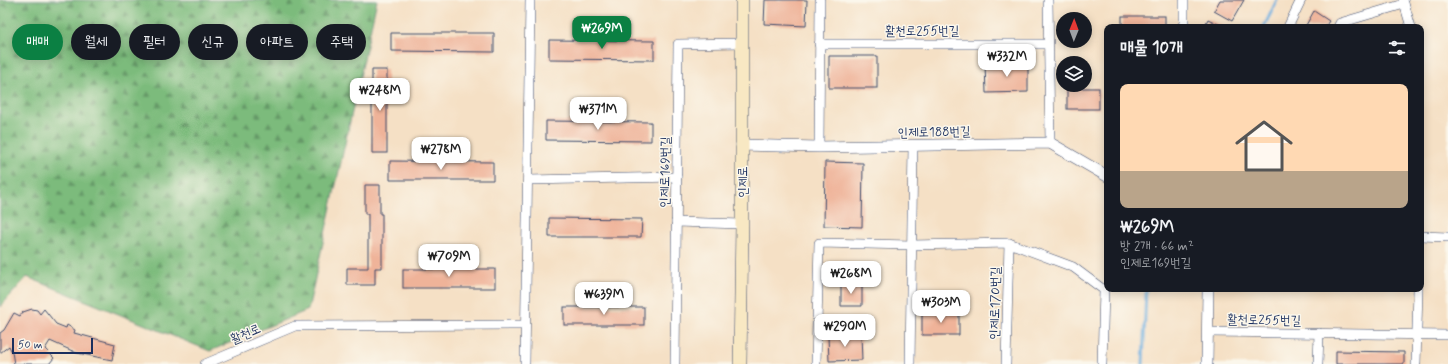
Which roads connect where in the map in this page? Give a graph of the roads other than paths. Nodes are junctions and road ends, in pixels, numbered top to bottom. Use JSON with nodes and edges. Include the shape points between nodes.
{"nodes":[{"id":1,"x":530,"y":0,"type":"edge"},
{"id":2,"x":742,"y":0,"type":"edge"},
{"id":3,"x":820,"y":0,"type":"edge"},
{"id":4,"x":1048,"y":0,"type":"edge"},
{"id":5,"x":1184,"y":0,"type":"edge"},
{"id":6,"x":1301,"y":0,"type":"edge"},
{"id":7,"x":1403,"y":2,"type":"edge"},
{"id":8,"x":1184,"y":24,"type":"edge"},
{"id":9,"x":1289,"y":24,"type":"edge"},
{"id":10,"x":1340,"y":24,"type":"edge"},
{"id":11,"x":1410,"y":24,"type":"edge"},
{"id":12,"x":742,"y":43,"type":"junction"},
{"id":13,"x":819,"y":44,"type":"junction"},
{"id":14,"x":1048,"y":44,"type":"junction"},
{"id":15,"x":1050,"y":143,"type":"junction"},
{"id":16,"x":741,"y":145,"type":"junction"},
{"id":17,"x":913,"y":145,"type":"junction"},
{"id":18,"x":819,"y":147,"type":"junction"},
{"id":19,"x":1104,"y":173,"type":"edge"},
{"id":20,"x":677,"y":177,"type":"junction"},
{"id":21,"x":528,"y":180,"type":"junction"},
{"id":22,"x":676,"y":222,"type":"junction"},
{"id":23,"x":742,"y":224,"type":"junction"},
{"id":24,"x":1424,"y":236,"type":"edge"},
{"id":25,"x":1448,"y":237,"type":"edge"},
{"id":26,"x":1009,"y":243,"type":"junction"},
{"id":27,"x":912,"y":245,"type":"junction"},
{"id":28,"x":1208,"y":292,"type":"edge"},
{"id":29,"x":1418,"y":292,"type":"edge"},
{"id":30,"x":526,"y":325,"type":"junction"},
{"id":31,"x":1208,"y":332,"type":"junction"},
{"id":32,"x":1319,"y":333,"type":"junction"},
{"id":33,"x":1417,"y":335,"type":"junction"},
{"id":34,"x":1448,"y":335,"type":"edge"},
{"id":35,"x":205,"y":364,"type":"edge"},
{"id":36,"x":525,"y":364,"type":"edge"},
{"id":37,"x":675,"y":364,"type":"edge"},
{"id":38,"x":740,"y":364,"type":"edge"},
{"id":39,"x":816,"y":364,"type":"edge"},
{"id":40,"x":910,"y":364,"type":"edge"},
{"id":41,"x":1006,"y":364,"type":"edge"},
{"id":42,"x":1102,"y":364,"type":"edge"},
{"id":43,"x":1207,"y":364,"type":"edge"},
{"id":44,"x":1318,"y":364,"type":"edge"},
{"id":45,"x":1416,"y":364,"type":"edge"}],
"edges":[{"from":1,"to":21,"type":"street"},
{"from":2,"to":12,"type":"main road","name":"인제로"},
{"from":3,"to":13,"type":"street"},
{"from":4,"to":14,"type":"street"},
{"from":5,"to":8,"type":"street"},
{"from":6,"to":9,"type":"street"},
{"from":7,"to":10,"type":"street"},
{"from":7,"to":11,"type":"street"},
{"from":12,"to":16,"type":"main road","name":"인제로"},
{"from":12,"to":20,"type":"street","name":"인제로169번길","via":[[678,44]]},
{"from":13,"to":14,"type":"street","name":"활천로255번길"},
{"from":13,"to":18,"type":"street"},
{"from":14,"to":15,"type":"street"},
{"from":15,"to":17,"type":"street","name":"인제로188번길"},
{"from":15,"to":19,"type":"street"},
{"from":16,"to":18,"type":"street","name":"인제로188번길"},
{"from":16,"to":23,"type":"main road","name":"인제로"},
{"from":17,"to":18,"type":"street","name":"인제로188번길"},
{"from":17,"to":27,"type":"street"},
{"from":20,"to":21,"type":"street"},
{"from":20,"to":22,"type":"street","name":"인제로169번길"},
{"from":21,"to":30,"type":"street"},
{"from":22,"to":23,"type":"street"},
{"from":22,"to":37,"type":"street","name":"인제로169번길"},
{"from":23,"to":38,"type":"main road","name":"인제로"},
{"from":24,"to":25,"type":"street"},
{"from":26,"to":27,"type":"street"},
{"from":26,"to":41,"type":"street","name":"인제로170번길"},
{"from":26,"to":42,"type":"street","via":[[1073,267],[1104,290]]},
{"from":27,"to":39,"type":"street","via":[[819,243]]},
{"from":27,"to":40,"type":"street"},
{"from":28,"to":31,"type":"street","name":"활천로255번길"},
{"from":29,"to":33,"type":"street"},
{"from":30,"to":35,"type":"street","name":"활천로","via":[[295,326]]},
{"from":30,"to":36,"type":"street"},
{"from":31,"to":32,"type":"street","name":"활천로255번길"},
{"from":31,"to":43,"type":"street","name":"활천로255번길"},
{"from":32,"to":33,"type":"street","name":"활천로255번길"},
{"from":32,"to":44,"type":"street","name":"활천로255번길"},
{"from":33,"to":34,"type":"street","name":"활천로255번길"},
{"from":33,"to":45,"type":"street"}]}
